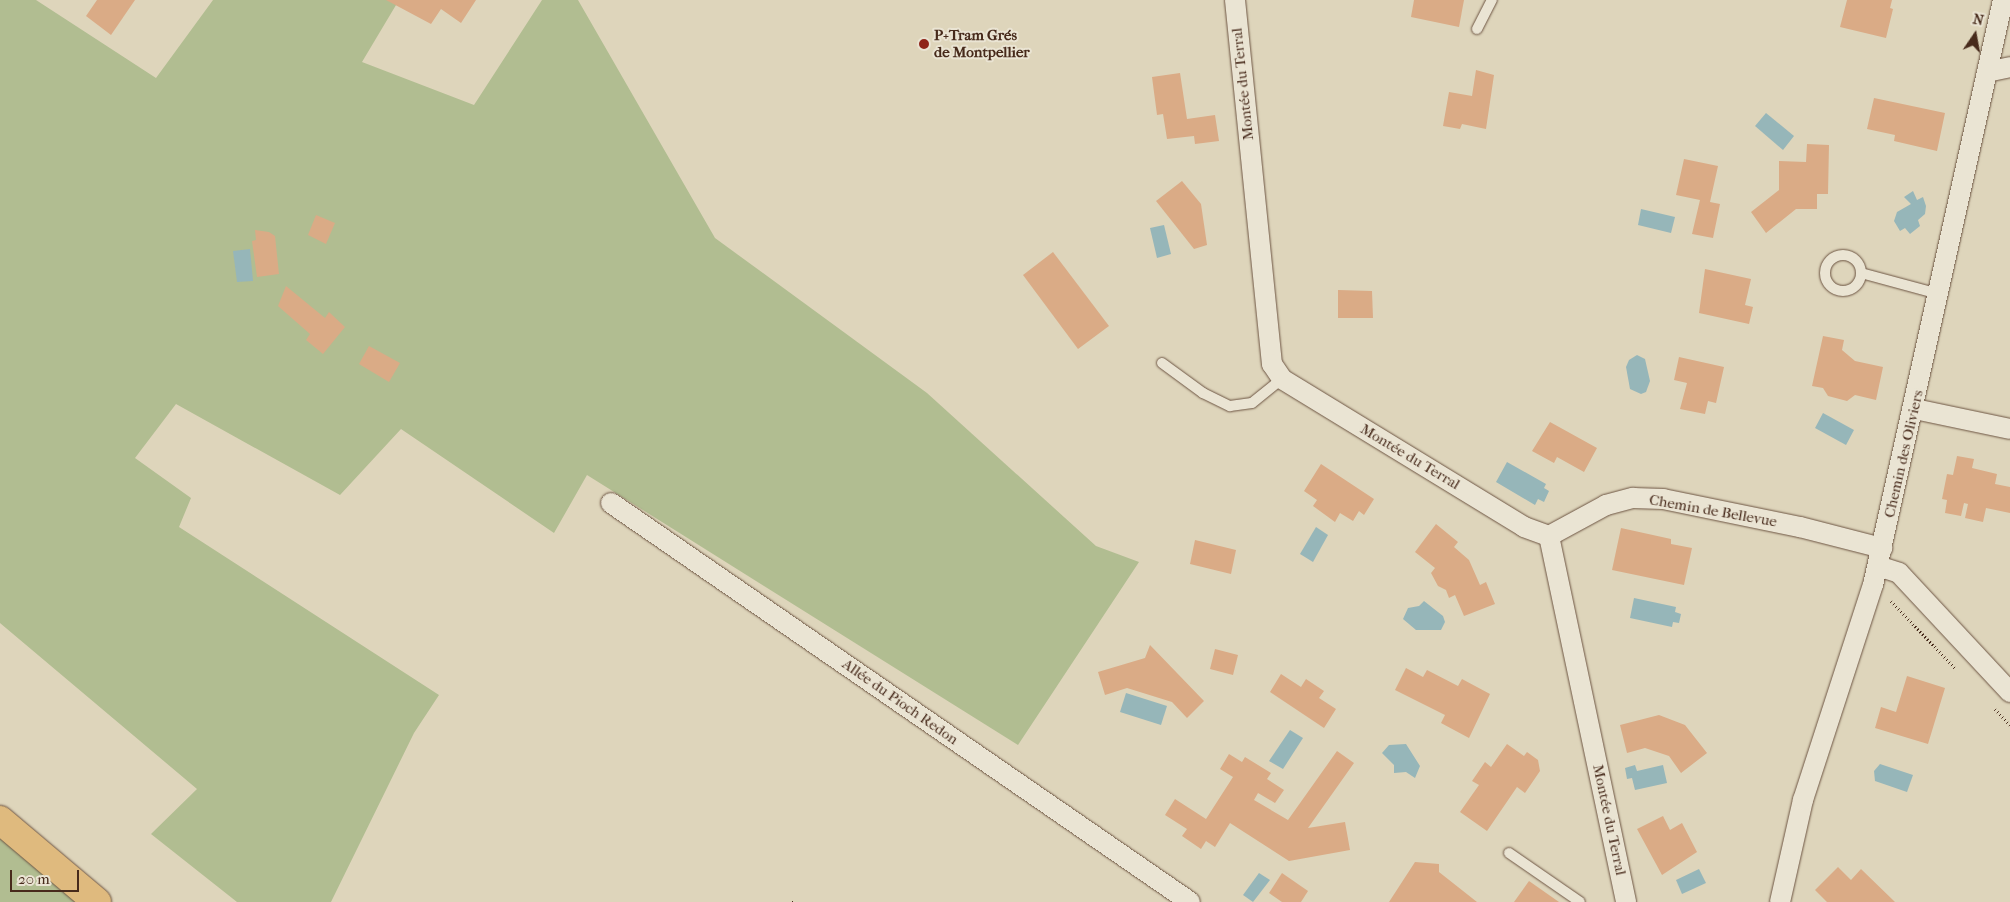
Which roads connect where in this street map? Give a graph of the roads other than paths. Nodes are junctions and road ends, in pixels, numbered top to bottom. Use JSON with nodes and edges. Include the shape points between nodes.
{"nodes":[{"id":1,"x":1235,"y":0,"type":"edge"},
{"id":2,"x":1492,"y":0,"type":"edge"},
{"id":3,"x":2003,"y":0,"type":"edge"},
{"id":4,"x":1476,"y":29,"type":"dead end"},
{"id":5,"x":2010,"y":67,"type":"edge"},
{"id":6,"x":1987,"y":72,"type":"junction"},
{"id":7,"x":1861,"y":272,"type":"dead end"},
{"id":8,"x":1939,"y":294,"type":"junction"},
{"id":9,"x":1162,"y":363,"type":"dead end"},
{"id":10,"x":1282,"y":379,"type":"junction"},
{"id":11,"x":1915,"y":409,"type":"junction"},
{"id":12,"x":2010,"y":429,"type":"edge"},
{"id":13,"x":611,"y":503,"type":"dead end"},
{"id":14,"x":1549,"y":536,"type":"junction"},
{"id":15,"x":1880,"y":557,"type":"junction"},
{"id":16,"x":2010,"y":692,"type":"edge"},
{"id":17,"x":0,"y":820,"type":"edge"},
{"id":18,"x":1509,"y":852,"type":"dead end"},
{"id":19,"x":97,"y":902,"type":"edge"},
{"id":20,"x":1190,"y":902,"type":"edge"},
{"id":21,"x":1580,"y":902,"type":"edge"},
{"id":22,"x":1626,"y":902,"type":"edge"},
{"id":23,"x":1780,"y":902,"type":"edge"}],
"edges":[{"from":1,"to":10,"type":"street","name":"Montée du Terral","via":[[1272,364]]},
{"from":2,"to":4,"type":"lane"},
{"from":3,"to":6,"type":"street","name":"Chemin des Oliviers"},
{"from":5,"to":6,"type":"street"},
{"from":6,"to":8,"type":"street","name":"Chemin des Oliviers"},
{"from":7,"to":8,"type":"lane"},
{"from":8,"to":11,"type":"street","name":"Chemin des Oliviers"},
{"from":9,"to":10,"type":"lane","via":[[1202,393],[1230,406],[1252,403]]},
{"from":10,"to":14,"type":"street","name":"Montée du Terral","via":[[1524,527]]},
{"from":11,"to":12,"type":"street"},
{"from":11,"to":15,"type":"street","name":"Chemin des Oliviers"},
{"from":13,"to":20,"type":"street","name":"Allée du Pioch Redon"},
{"from":14,"to":15,"type":"street","name":"Chemin de Bellevue","via":[[1606,506],[1632,498],[1663,499],[1761,519]]},
{"from":14,"to":22,"type":"street","name":"Montée du Terral"},
{"from":15,"to":16,"type":"street","name":"Chemin de Bellevue","via":[[1899,573]]},
{"from":15,"to":23,"type":"street","name":"Chemin des Oliviers","via":[[1803,800]]},
{"from":17,"to":19,"type":"main road"},
{"from":18,"to":21,"type":"lane"}]}
